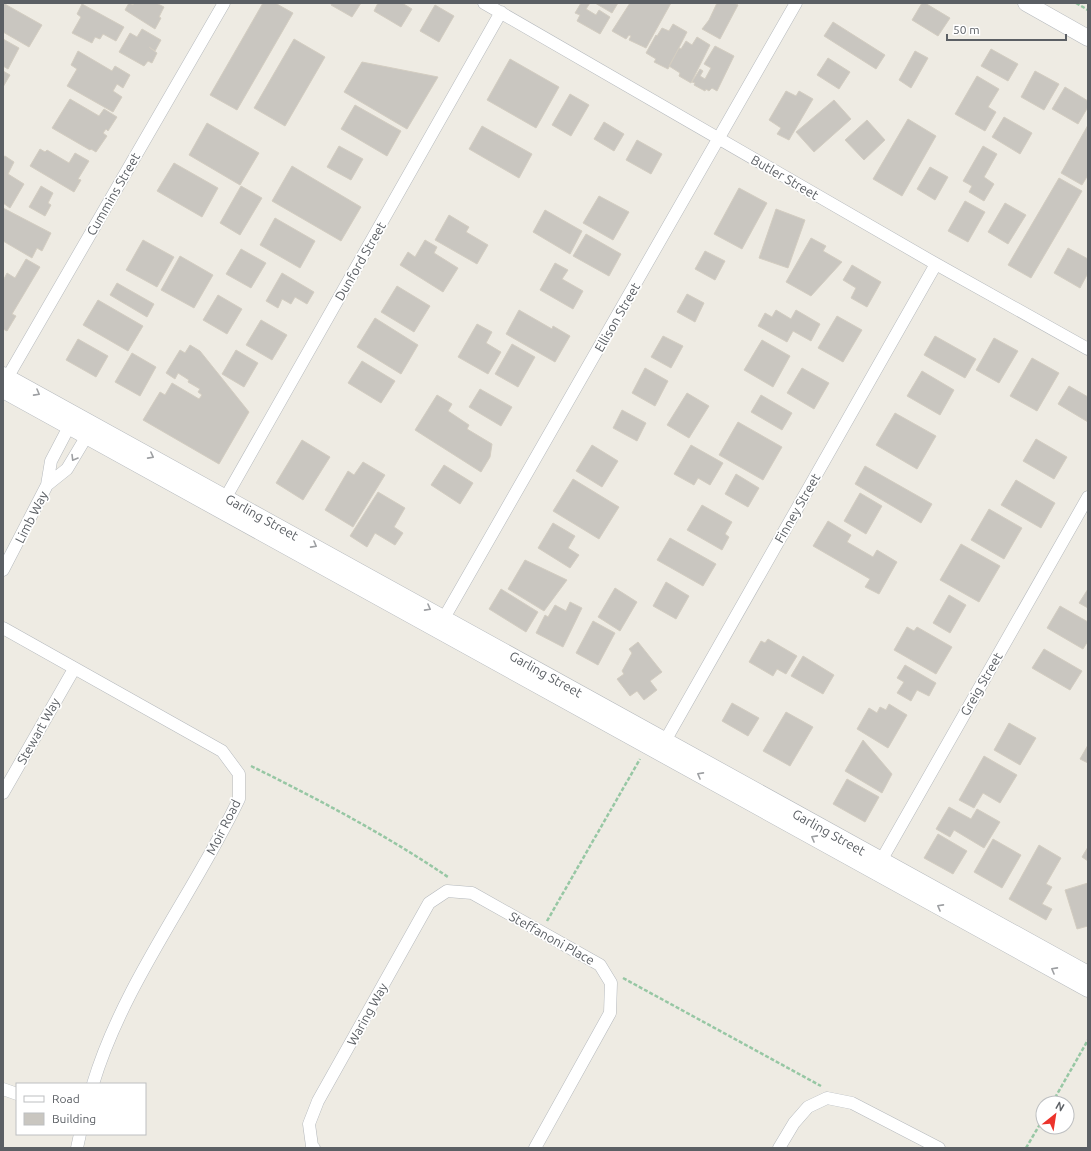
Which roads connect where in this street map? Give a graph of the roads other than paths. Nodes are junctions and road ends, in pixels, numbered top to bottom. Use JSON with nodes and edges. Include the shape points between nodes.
{"nodes":[{"id":1,"x":224,"y":3,"type":"edge"},
{"id":2,"x":484,"y":3,"type":"edge"},
{"id":3,"x":796,"y":3,"type":"edge"},
{"id":4,"x":1026,"y":3,"type":"edge"},
{"id":5,"x":501,"y":12,"type":"junction"},
{"id":6,"x":1088,"y":38,"type":"edge"},
{"id":7,"x":718,"y":139,"type":"junction"},
{"id":8,"x":936,"y":264,"type":"junction"},
{"id":9,"x":1088,"y":349,"type":"edge"},
{"id":10,"x":4,"y":382,"type":"edge"},
{"id":11,"x":72,"y":421,"type":"junction"},
{"id":12,"x":90,"y":431,"type":"junction"},
{"id":13,"x":47,"y":485,"type":"junction"},
{"id":14,"x":1088,"y":497,"type":"edge"},
{"id":15,"x":223,"y":503,"type":"junction"},
{"id":16,"x":3,"y":570,"type":"edge"},
{"id":17,"x":441,"y":624,"type":"junction"},
{"id":18,"x":3,"y":628,"type":"edge"},
{"id":19,"x":74,"y":669,"type":"junction"},
{"id":20,"x":662,"y":747,"type":"junction"},
{"id":21,"x":3,"y":794,"type":"edge"},
{"id":22,"x":877,"y":866,"type":"junction"},
{"id":23,"x":448,"y":891,"type":"joint"},
{"id":24,"x":1088,"y":974,"type":"edge"},
{"id":25,"x":1088,"y":989,"type":"edge"},
{"id":26,"x":93,"y":1083,"type":"edge"},
{"id":27,"x":3,"y":1089,"type":"edge"},
{"id":28,"x":16,"y":1094,"type":"edge"},
{"id":29,"x":80,"y":1135,"type":"edge"},
{"id":30,"x":77,"y":1148,"type":"edge"},
{"id":31,"x":314,"y":1148,"type":"edge"},
{"id":32,"x":535,"y":1148,"type":"edge"},
{"id":33,"x":779,"y":1148,"type":"edge"},
{"id":34,"x":939,"y":1148,"type":"edge"}],
"edges":[{"from":1,"to":10,"type":"street","name":"Cummins Street"},
{"from":2,"to":5,"type":"street","name":"Butler Street"},
{"from":3,"to":7,"type":"street","name":"Ellison Street"},
{"from":4,"to":6,"type":"street"},
{"from":5,"to":7,"type":"street","name":"Butler Street"},
{"from":5,"to":15,"type":"street","name":"Dunford Street"},
{"from":7,"to":8,"type":"street","name":"Butler Street"},
{"from":7,"to":17,"type":"street","name":"Ellison Street"},
{"from":8,"to":9,"type":"street","name":"Butler Street"},
{"from":8,"to":20,"type":"street","name":"Finney Street"},
{"from":10,"to":11,"type":"street","name":"Garling Street"},
{"from":11,"to":12,"type":"street","name":"Garling Street"},
{"from":11,"to":13,"type":"street","name":"Limb Way","via":[[51,461]]},
{"from":12,"to":13,"type":"street","name":"Limb Way","one_way":true,"via":[[67,469]]},
{"from":12,"to":15,"type":"street","name":"Garling Street"},
{"from":13,"to":16,"type":"street","name":"Limb Way"},
{"from":14,"to":22,"type":"street","name":"Greig Street"},
{"from":15,"to":17,"type":"street","name":"Garling Street"},
{"from":17,"to":20,"type":"street","name":"Garling Street"},
{"from":18,"to":19,"type":"street","name":"Moir Road"},
{"from":19,"to":21,"type":"street","name":"Stewart Way"},
{"from":19,"to":26,"type":"street","name":"Moir Road","via":[[222,751],[239,774],[239,799],[128,1000],[103,1053]]},
{"from":20,"to":22,"type":"street","name":"Garling Street"},
{"from":22,"to":24,"type":"street","name":"Garling Street"},
{"from":25,"to":22,"type":"street","name":"Garling Street","one_way":true},
{"from":23,"to":31,"type":"street","name":"Waring Way","via":[[429,904],[318,1101],[310,1124]]},
{"from":23,"to":32,"type":"street","name":"Steffanoni Place","via":[[472,893],[600,965],[611,983],[610,1013]]},
{"from":27,"to":28,"type":"street"},
{"from":29,"to":30,"type":"street"},
{"from":33,"to":34,"type":"street","via":[[794,1123],[808,1107],[827,1098],[852,1103]]}]}
